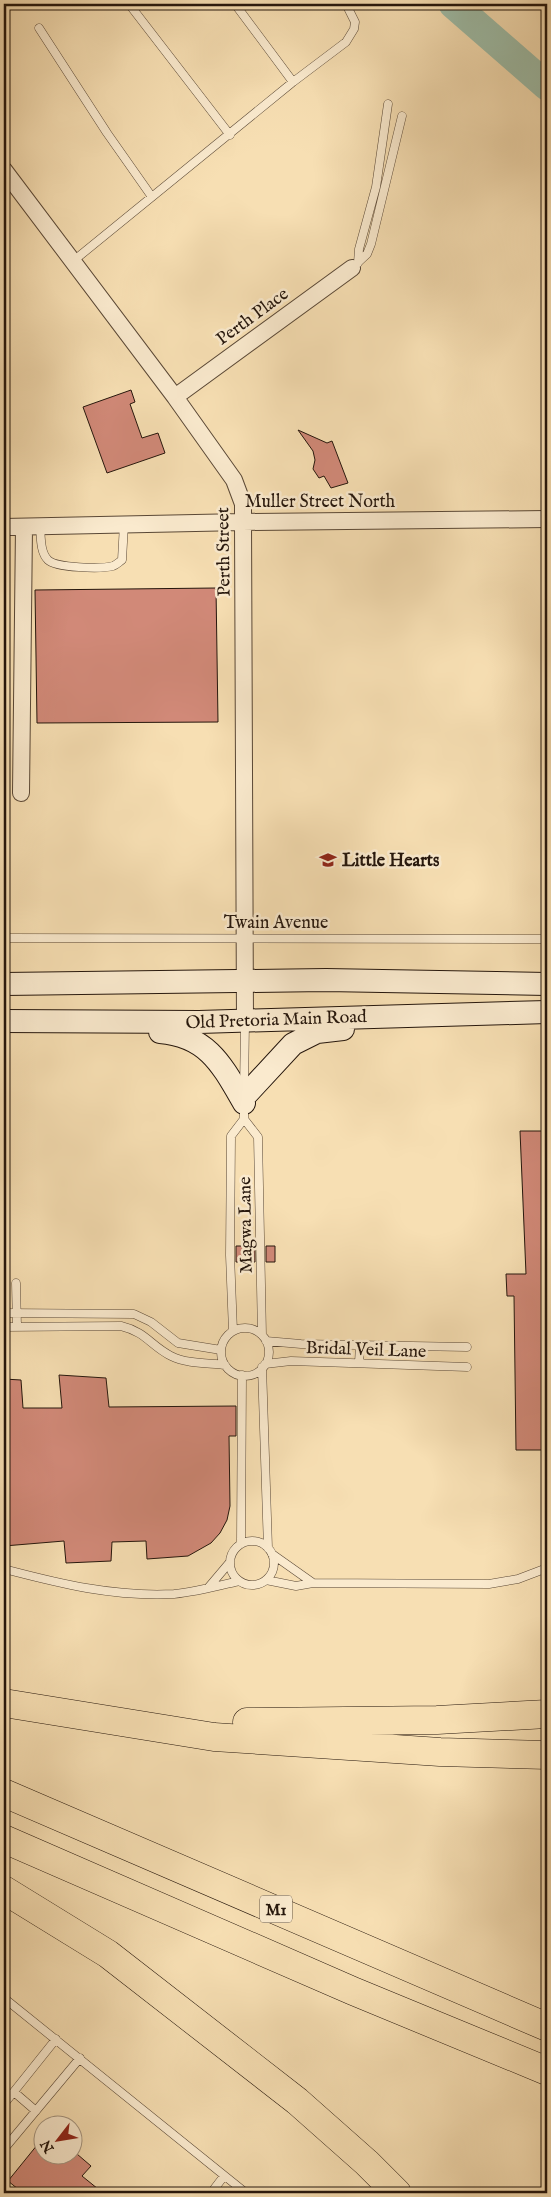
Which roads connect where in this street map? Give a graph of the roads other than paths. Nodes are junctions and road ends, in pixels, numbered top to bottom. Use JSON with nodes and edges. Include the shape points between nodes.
{"nodes":[{"id":1,"x":129,"y":4,"type":"edge"},
{"id":2,"x":235,"y":4,"type":"edge"},
{"id":3,"x":346,"y":4,"type":"edge"},
{"id":4,"x":39,"y":28,"type":"dead end"},
{"id":5,"x":293,"y":82,"type":"junction"},
{"id":6,"x":388,"y":104,"type":"dead end"},
{"id":7,"x":402,"y":116,"type":"dead end"},
{"id":8,"x":230,"y":135,"type":"junction"},
{"id":9,"x":4,"y":170,"type":"edge"},
{"id":10,"x":152,"y":197,"type":"junction"},
{"id":11,"x":72,"y":262,"type":"junction"},
{"id":12,"x":355,"y":265,"type":"junction"},
{"id":13,"x":175,"y":397,"type":"junction"},
{"id":14,"x":547,"y":519,"type":"edge"},
{"id":15,"x":243,"y":522,"type":"junction"},
{"id":16,"x":124,"y":524,"type":"junction"},
{"id":17,"x":40,"y":526,"type":"junction"},
{"id":18,"x":4,"y":527,"type":"edge"},
{"id":19,"x":24,"y":527,"type":"junction"},
{"id":20,"x":21,"y":793,"type":"dead end"},
{"id":21,"x":246,"y":937,"type":"junction"},
{"id":22,"x":4,"y":938,"type":"edge"},
{"id":23,"x":547,"y":939,"type":"edge"},
{"id":24,"x":245,"y":982,"type":"junction"},
{"id":25,"x":4,"y":984,"type":"edge"},
{"id":26,"x":547,"y":984,"type":"edge"},
{"id":27,"x":547,"y":1012,"type":"edge"},
{"id":28,"x":443,"y":1015,"type":"junction"},
{"id":29,"x":245,"y":1020,"type":"junction"},
{"id":30,"x":4,"y":1021,"type":"edge"},
{"id":31,"x":54,"y":1022,"type":"junction"},
{"id":32,"x":244,"y":1106,"type":"junction"},
{"id":33,"x":16,"y":1283,"type":"dead end"},
{"id":34,"x":4,"y":1313,"type":"edge"},
{"id":35,"x":16,"y":1313,"type":"junction"},
{"id":36,"x":4,"y":1327,"type":"edge"},
{"id":37,"x":17,"y":1327,"type":"junction"},
{"id":38,"x":233,"y":1331,"type":"junction"},
{"id":39,"x":164,"y":1334,"type":"junction"},
{"id":40,"x":264,"y":1338,"type":"junction"},
{"id":41,"x":360,"y":1345,"type":"junction"},
{"id":42,"x":157,"y":1346,"type":"junction"},
{"id":43,"x":467,"y":1347,"type":"dead end"},
{"id":44,"x":221,"y":1350,"type":"junction"},
{"id":45,"x":359,"y":1363,"type":"junction"},
{"id":46,"x":225,"y":1365,"type":"junction"},
{"id":47,"x":264,"y":1366,"type":"junction"},
{"id":48,"x":467,"y":1367,"type":"dead end"},
{"id":49,"x":242,"y":1375,"type":"junction"},
{"id":50,"x":241,"y":1544,"type":"junction"},
{"id":51,"x":270,"y":1551,"type":"junction"},
{"id":52,"x":230,"y":1562,"type":"junction"},
{"id":53,"x":547,"y":1568,"type":"edge"},
{"id":54,"x":4,"y":1569,"type":"edge"},
{"id":55,"x":266,"y":1580,"type":"junction"},
{"id":56,"x":239,"y":1581,"type":"junction"},
{"id":57,"x":313,"y":1583,"type":"junction"},
{"id":58,"x":208,"y":1588,"type":"junction"},
{"id":59,"x":4,"y":1703,"type":"edge"},
{"id":60,"x":547,"y":1714,"type":"edge"},
{"id":61,"x":124,"y":1722,"type":"junction"},
{"id":62,"x":547,"y":1755,"type":"edge"},
{"id":63,"x":4,"y":1793,"type":"edge"},
{"id":64,"x":4,"y":1839,"type":"edge"},
{"id":65,"x":4,"y":1890,"type":"edge"},
{"id":66,"x":4,"y":1998,"type":"edge"},
{"id":67,"x":547,"y":2027,"type":"edge"},
{"id":68,"x":56,"y":2039,"type":"junction"},
{"id":69,"x":80,"y":2058,"type":"junction"},
{"id":70,"x":547,"y":2071,"type":"edge"},
{"id":71,"x":14,"y":2092,"type":"junction"},
{"id":72,"x":4,"y":2104,"type":"edge"},
{"id":73,"x":36,"y":2111,"type":"junction"},
{"id":74,"x":4,"y":2148,"type":"edge"},
{"id":75,"x":224,"y":2176,"type":"junction"},
{"id":76,"x":211,"y":2193,"type":"edge"},
{"id":77,"x":246,"y":2193,"type":"edge"},
{"id":78,"x":397,"y":2193,"type":"edge"}],
"edges":[{"from":1,"to":8,"type":"lane"},
{"from":2,"to":5,"type":"lane"},
{"from":3,"to":5,"type":"lane","via":[[355,22],[351,35]]},
{"from":4,"to":10,"type":"lane"},
{"from":5,"to":8,"type":"lane"},
{"from":6,"to":12,"type":"lane","via":[[376,187]]},
{"from":7,"to":12,"type":"lane","via":[[367,254]]},
{"from":8,"to":10,"type":"lane"},
{"from":9,"to":11,"type":"street","name":"Perth Street"},
{"from":10,"to":11,"type":"lane"},
{"from":11,"to":13,"type":"street","name":"Perth Street"},
{"from":12,"to":13,"type":"street","name":"Perth Place"},
{"from":13,"to":15,"type":"street","name":"Perth Street","via":[[234,480],[243,504]]},
{"from":14,"to":15,"type":"street","name":"Muller Street North"},
{"from":15,"to":16,"type":"street","name":"Muller Street North"},
{"from":15,"to":21,"type":"street","name":"Perth Street"},
{"from":16,"to":17,"type":"street","name":"Muller Street North"},
{"from":16,"to":17,"type":"lane","via":[[122,560],[113,566],[78,567],[50,562],[42,548]]},
{"from":17,"to":19,"type":"street","name":"Muller Street North"},
{"from":18,"to":19,"type":"street","name":"Muller Street North"},
{"from":19,"to":20,"type":"street"},
{"from":21,"to":22,"type":"lane","name":"Twain Avenue"},
{"from":21,"to":23,"type":"lane","name":"Twain Avenue"},
{"from":21,"to":24,"type":"street","name":"Perth Street"},
{"from":24,"to":25,"type":"main road","name":"Old Pretoria Main Road"},
{"from":24,"to":26,"type":"main road","name":"Old Pretoria Main Road","via":[[326,980]]},
{"from":24,"to":29,"type":"street","name":"Perth Street"},
{"from":27,"to":28,"type":"main road","name":"Old Pretoria Main Road"},
{"from":28,"to":29,"type":"main road","name":"Old Pretoria Main Road"},
{"from":28,"to":32,"type":"main road","via":[[317,1032],[293,1044]]},
{"from":29,"to":31,"type":"main road","name":"Old Pretoria Main Road"},
{"from":29,"to":32,"type":"lane"},
{"from":30,"to":31,"type":"main road","name":"Old Pretoria Main Road"},
{"from":31,"to":32,"type":"main road","via":[[189,1037],[211,1053]]},
{"from":32,"to":38,"type":"lane","name":"Magwa Lane","via":[[231,1136]]},
{"from":32,"to":40,"type":"lane","name":"Magwa Lane","via":[[258,1137]]},
{"from":33,"to":35,"type":"lane"},
{"from":34,"to":35,"type":"lane"},
{"from":35,"to":37,"type":"lane"},
{"from":35,"to":39,"type":"lane","via":[[134,1314],[152,1322]]},
{"from":36,"to":37,"type":"lane"},
{"from":37,"to":42,"type":"lane","via":[[121,1326],[133,1329]]},
{"from":38,"to":40,"type":"lane","via":[[248,1328]]},
{"from":38,"to":44,"type":"lane","via":[[223,1342]]},
{"from":39,"to":42,"type":"lane"},
{"from":39,"to":44,"type":"lane","via":[[178,1343]]},
{"from":40,"to":41,"type":"lane","name":"Bridal Veil Lane"},
{"from":40,"to":47,"type":"lane","name":"Magwa Lane","via":[[268,1357]]},
{"from":41,"to":43,"type":"lane","name":"Bridal Veil Lane"},
{"from":41,"to":45,"type":"lane"},
{"from":42,"to":46,"type":"lane","via":[[183,1360]]},
{"from":44,"to":46,"type":"lane"},
{"from":45,"to":47,"type":"lane","name":"Bridal Veil Lane","via":[[291,1361]]},
{"from":45,"to":48,"type":"lane","name":"Bridal Veil Lane"},
{"from":46,"to":49,"type":"lane"},
{"from":47,"to":49,"type":"lane"},
{"from":47,"to":51,"type":"lane","name":"Magwa Lane"},
{"from":49,"to":50,"type":"lane"},
{"from":50,"to":51,"type":"lane","via":[[255,1542]]},
{"from":50,"to":52,"type":"lane"},
{"from":51,"to":55,"type":"lane","via":[[273,1568]]},
{"from":51,"to":57,"type":"lane"},
{"from":52,"to":56,"type":"lane"},
{"from":52,"to":58,"type":"lane"},
{"from":53,"to":57,"type":"lane","via":[[518,1579],[489,1584]]},
{"from":54,"to":58,"type":"lane","via":[[105,1592],[176,1594]]},
{"from":55,"to":56,"type":"lane","via":[[252,1585]]},
{"from":55,"to":57,"type":"lane","via":[[289,1586]]},
{"from":56,"to":58,"type":"lane"},
{"from":59,"to":61,"type":"highway"},
{"from":60,"to":61,"type":"highway","via":[[437,1720]]},
{"from":61,"to":62,"type":"highway","via":[[214,1737],[440,1752]]},
{"from":63,"to":67,"type":"highway","number":"M1"},
{"from":64,"to":70,"type":"highway","number":"M1"},
{"from":65,"to":78,"type":"highway","via":[[108,1954],[297,2101]]},
{"from":66,"to":68,"type":"lane"},
{"from":68,"to":69,"type":"lane"},
{"from":68,"to":71,"type":"lane"},
{"from":69,"to":73,"type":"lane"},
{"from":69,"to":75,"type":"lane"},
{"from":71,"to":72,"type":"lane"},
{"from":71,"to":73,"type":"lane"},
{"from":73,"to":74,"type":"lane"},
{"from":75,"to":76,"type":"lane"},
{"from":75,"to":77,"type":"lane"}]}
